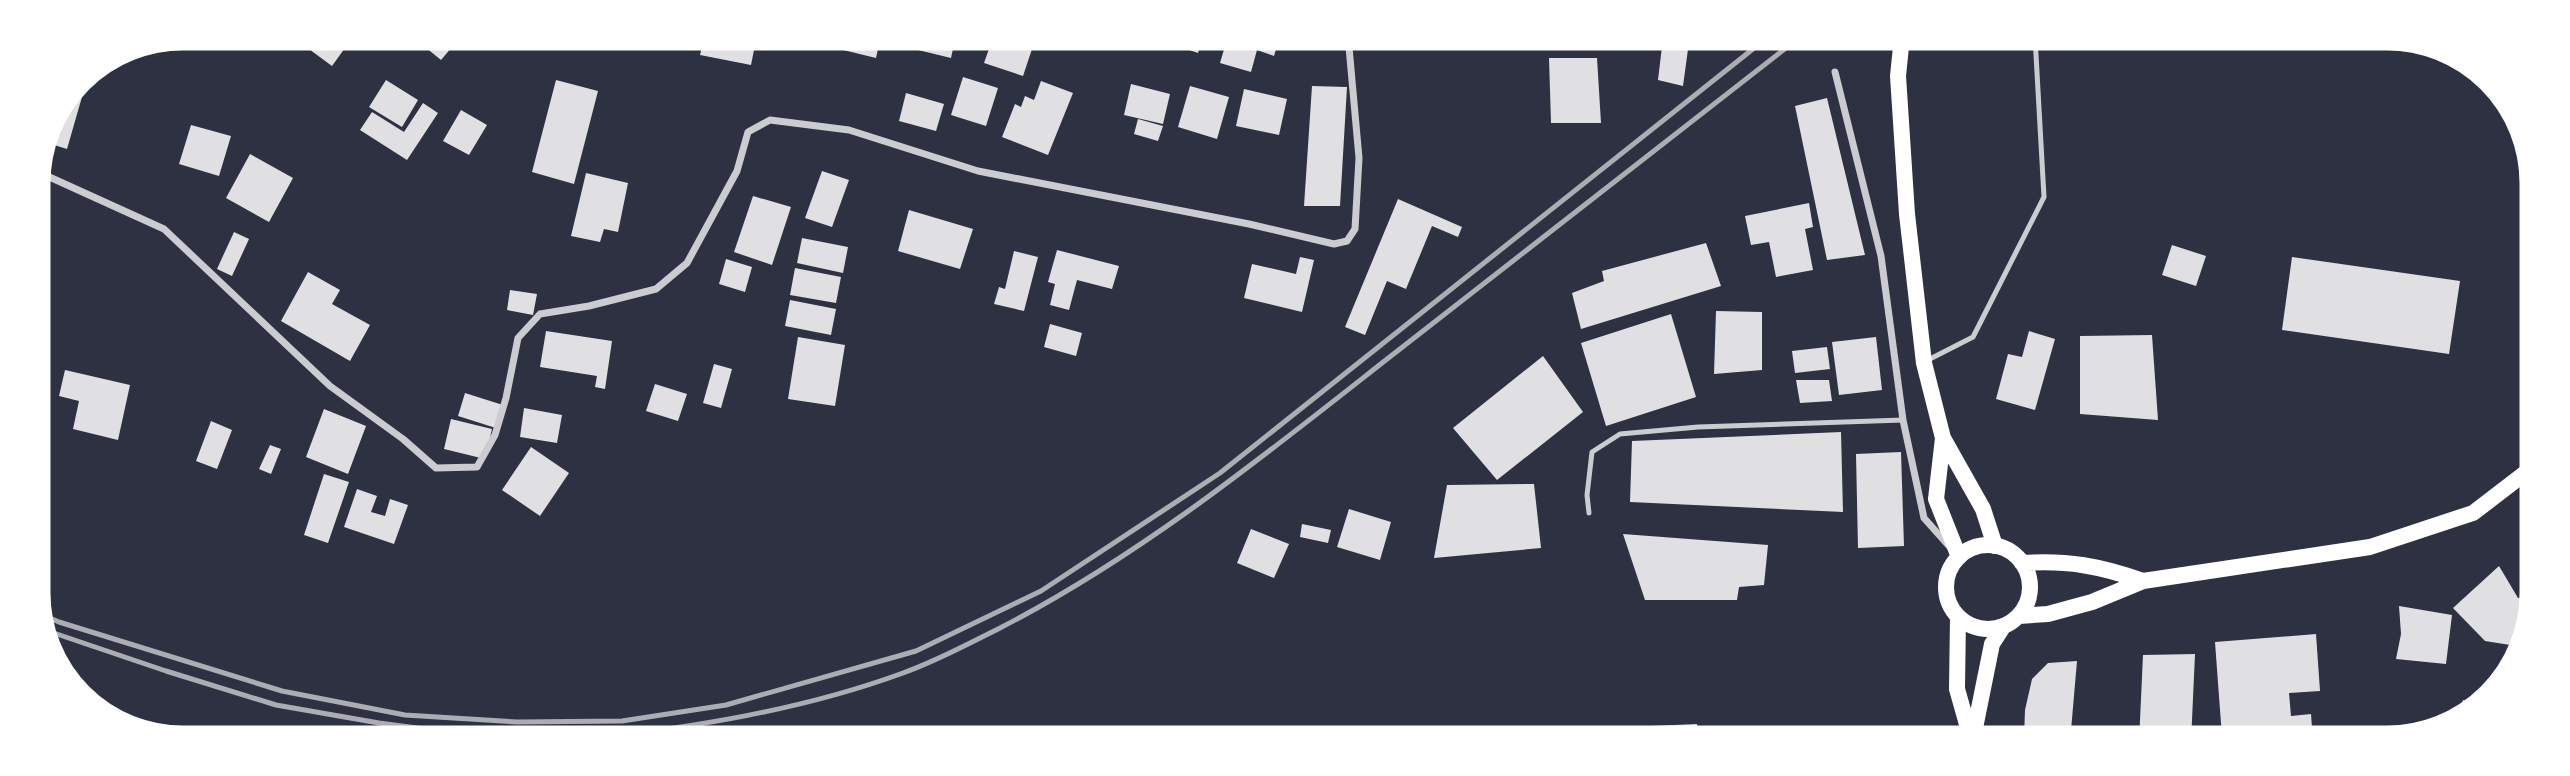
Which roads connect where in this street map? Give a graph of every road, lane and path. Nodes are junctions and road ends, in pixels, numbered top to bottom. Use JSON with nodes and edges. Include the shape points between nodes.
{"nodes":[{"id":1,"x":1349,"y":46,"type":"edge"},
{"id":2,"x":1901,"y":46,"type":"edge"},
{"id":3,"x":2036,"y":46,"type":"edge"},
{"id":4,"x":1835,"y":72,"type":"dead end"},
{"id":5,"x":46,"y":175,"type":"edge"},
{"id":6,"x":1923,"y":363,"type":"junction"},
{"id":7,"x":1903,"y":420,"type":"junction"},
{"id":8,"x":1943,"y":438,"type":"junction"},
{"id":9,"x":2524,"y":474,"type":"edge"},
{"id":10,"x":1588,"y":513,"type":"dead end"},
{"id":11,"x":1995,"y":546,"type":"junction"},
{"id":12,"x":1959,"y":557,"type":"junction"},
{"id":13,"x":2022,"y":563,"type":"junction"},
{"id":14,"x":2143,"y":581,"type":"junction"},
{"id":15,"x":1958,"y":617,"type":"junction"},
{"id":16,"x":2019,"y":617,"type":"junction"},
{"id":17,"x":2003,"y":627,"type":"junction"},
{"id":18,"x":1969,"y":730,"type":"edge"},
{"id":19,"x":1974,"y":730,"type":"edge"}],
"edges":[{"from":1,"to":5,"type":"street","via":[[1359,158],[1355,229],[1347,241],[1334,244],[978,171],[849,130],[770,120],[748,132],[737,171],[687,263],[656,289],[540,314],[518,338],[495,435],[477,467],[436,468],[330,386],[164,229]]},
{"from":2,"to":6,"type":"main road","via":[[1898,76],[1907,214]]},
{"from":3,"to":6,"type":"lane","via":[[2044,197],[1973,337]]},
{"from":4,"to":7,"type":"street","via":[[1881,256]]},
{"from":6,"to":8,"type":"main road"},
{"from":7,"to":10,"type":"lane","via":[[1620,434],[1592,452]]},
{"from":7,"to":12,"type":"street","via":[[1924,518]]},
{"from":8,"to":11,"type":"main road","via":[[1983,509]]},
{"from":8,"to":12,"type":"main road","via":[[1936,499]]},
{"from":9,"to":14,"type":"main road","via":[[2473,513],[2370,547]]},
{"from":11,"to":12,"type":"main road","via":[[1982,545]]},
{"from":11,"to":13,"type":"main road","via":[[2006,548]]},
{"from":12,"to":15,"type":"main road","via":[[1947,587]]},
{"from":13,"to":14,"type":"main road","via":[[2102,567]]},
{"from":13,"to":16,"type":"main road","via":[[2030,590]]},
{"from":14,"to":16,"type":"main road","via":[[2092,602]]},
{"from":15,"to":17,"type":"main road","via":[[1979,628]]},
{"from":15,"to":18,"type":"main road","via":[[1957,689]]},
{"from":16,"to":17,"type":"main road"},
{"from":17,"to":19,"type":"main road","via":[[1992,644]]}]}
